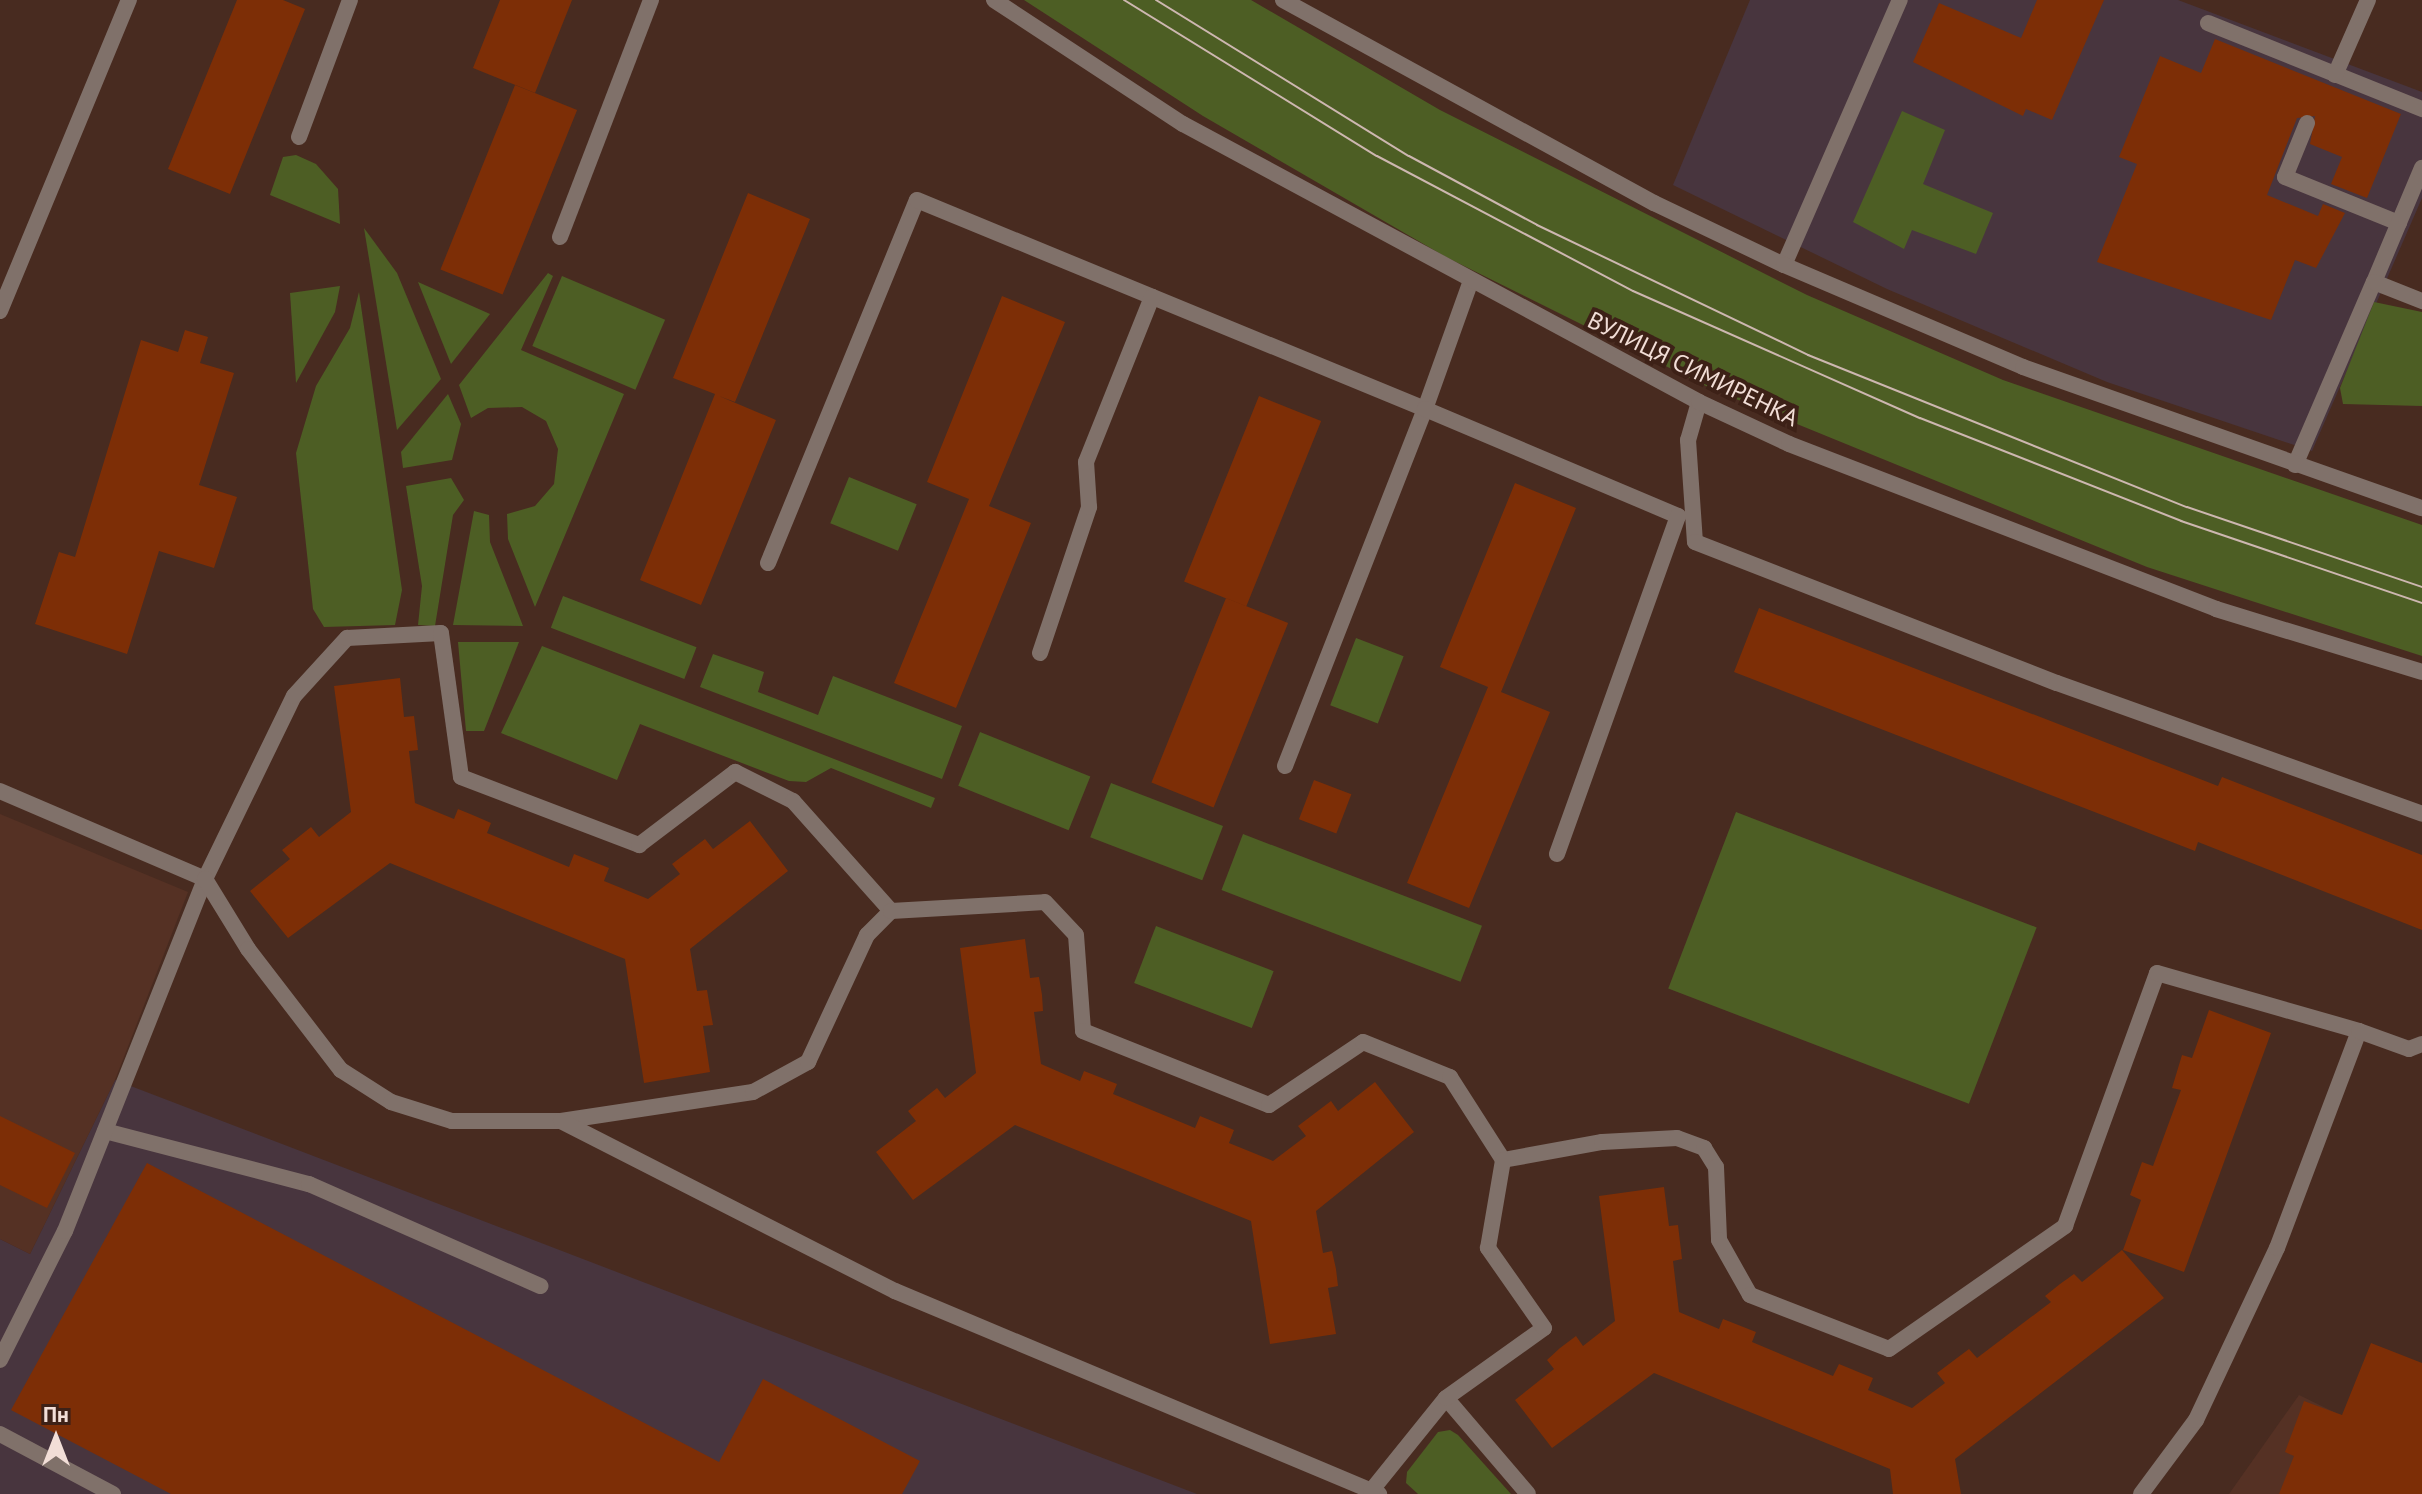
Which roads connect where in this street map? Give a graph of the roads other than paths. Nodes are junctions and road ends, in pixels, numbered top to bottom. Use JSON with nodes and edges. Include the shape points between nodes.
{"nodes":[{"id":1,"x":129,"y":0,"type":"edge"},
{"id":2,"x":350,"y":0,"type":"edge"},
{"id":3,"x":651,"y":0,"type":"edge"},
{"id":4,"x":994,"y":0,"type":"edge"},
{"id":5,"x":1283,"y":0,"type":"edge"},
{"id":6,"x":1900,"y":0,"type":"edge"},
{"id":7,"x":2368,"y":0,"type":"edge"},
{"id":8,"x":2208,"y":23,"type":"dead end"},
{"id":9,"x":2335,"y":75,"type":"junction"},
{"id":10,"x":2422,"y":109,"type":"edge"},
{"id":11,"x":2307,"y":123,"type":"dead end"},
{"id":12,"x":299,"y":137,"type":"dead end"},
{"id":13,"x":2422,"y":168,"type":"edge"},
{"id":14,"x":2399,"y":223,"type":"junction"},
{"id":15,"x":560,"y":237,"type":"dead end"},
{"id":16,"x":1784,"y":265,"type":"junction"},
{"id":17,"x":2374,"y":282,"type":"junction"},
{"id":18,"x":1470,"y":283,"type":"junction"},
{"id":19,"x":1152,"y":297,"type":"junction"},
{"id":20,"x":2422,"y":301,"type":"edge"},
{"id":21,"x":0,"y":311,"type":"edge"},
{"id":22,"x":1699,"y":402,"type":"junction"},
{"id":23,"x":1425,"y":409,"type":"junction"},
{"id":24,"x":2295,"y":465,"type":"junction"},
{"id":25,"x":2422,"y":508,"type":"edge"},
{"id":26,"x":768,"y":563,"type":"dead end"},
{"id":27,"x":1040,"y":653,"type":"dead end"},
{"id":28,"x":2422,"y":672,"type":"edge"},
{"id":29,"x":1285,"y":766,"type":"dead end"},
{"id":30,"x":0,"y":791,"type":"edge"},
{"id":31,"x":2422,"y":814,"type":"edge"},
{"id":32,"x":1557,"y":854,"type":"dead end"},
{"id":33,"x":205,"y":879,"type":"junction"},
{"id":34,"x":891,"y":911,"type":"junction"},
{"id":35,"x":2359,"y":1031,"type":"junction"},
{"id":36,"x":2422,"y":1044,"type":"edge"},
{"id":37,"x":561,"y":1121,"type":"junction"},
{"id":38,"x":105,"y":1131,"type":"junction"},
{"id":39,"x":1503,"y":1160,"type":"junction"},
{"id":40,"x":540,"y":1286,"type":"dead end"},
{"id":41,"x":0,"y":1360,"type":"edge"},
{"id":42,"x":1446,"y":1398,"type":"junction"},
{"id":43,"x":0,"y":1434,"type":"edge"},
{"id":44,"x":1375,"y":1493,"type":"edge"},
{"id":45,"x":113,"y":1494,"type":"edge"},
{"id":46,"x":1528,"y":1494,"type":"edge"},
{"id":47,"x":2141,"y":1494,"type":"edge"}],
"edges":[{"from":1,"to":21,"type":"street"},
{"from":2,"to":12,"type":"street"},
{"from":3,"to":15,"type":"street"},
{"from":4,"to":18,"type":"street","name":"ВУЛИЦЯ СИМИРЕНКА","via":[[1183,124]]},
{"from":5,"to":16,"type":"street","via":[[1640,196]]},
{"from":6,"to":16,"type":"street"},
{"from":7,"to":9,"type":"street"},
{"from":8,"to":9,"type":"street"},
{"from":9,"to":10,"type":"street"},
{"from":11,"to":14,"type":"street","via":[[2285,177]]},
{"from":13,"to":14,"type":"street"},
{"from":14,"to":17,"type":"street"},
{"from":16,"to":24,"type":"street","via":[[2008,362]]},
{"from":17,"to":20,"type":"street"},
{"from":17,"to":24,"type":"street"},
{"from":18,"to":22,"type":"street","name":"ВУЛИЦЯ СИМИРЕНКА"},
{"from":18,"to":23,"type":"street"},
{"from":19,"to":23,"type":"street"},
{"from":19,"to":26,"type":"street","via":[[917,200]]},
{"from":19,"to":27,"type":"street","via":[[1086,462],[1089,507]]},
{"from":22,"to":28,"type":"street","name":"ВУЛИЦЯ СИМИРЕНКА","via":[[1789,444],[2216,609]]},
{"from":22,"to":31,"type":"street","via":[[1688,440],[1695,542],[2057,683]]},
{"from":23,"to":29,"type":"street"},
{"from":23,"to":32,"type":"street","via":[[1678,516]]},
{"from":24,"to":25,"type":"street"},
{"from":30,"to":33,"type":"street"},
{"from":33,"to":34,"type":"street","via":[[294,696],[347,638],[441,633],[461,777],[639,845],[735,772],[793,801]]},
{"from":33,"to":37,"type":"street","via":[[248,949],[341,1070],[391,1102],[452,1121]]},
{"from":33,"to":38,"type":"street"},
{"from":34,"to":37,"type":"street","via":[[867,935],[808,1062],[753,1092]]},
{"from":34,"to":39,"type":"street","via":[[1045,902],[1076,935],[1083,1031],[1269,1105],[1363,1042],[1450,1077]]},
{"from":35,"to":36,"type":"street","via":[[2409,1049]]},
{"from":35,"to":39,"type":"street","via":[[2157,973],[2065,1226],[1889,1349],[1750,1295],[1719,1240],[1716,1167],[1704,1148],[1677,1138],[1602,1142]]},
{"from":35,"to":47,"type":"street","via":[[2257,1291],[2196,1420]]},
{"from":37,"to":44,"type":"street","via":[[895,1291]]},
{"from":38,"to":40,"type":"street","via":[[309,1184]]},
{"from":38,"to":41,"type":"street","via":[[65,1231]]},
{"from":39,"to":42,"type":"street","via":[[1488,1248],[1544,1328]]},
{"from":42,"to":44,"type":"street"},
{"from":42,"to":46,"type":"street"},
{"from":43,"to":45,"type":"street"}]}
